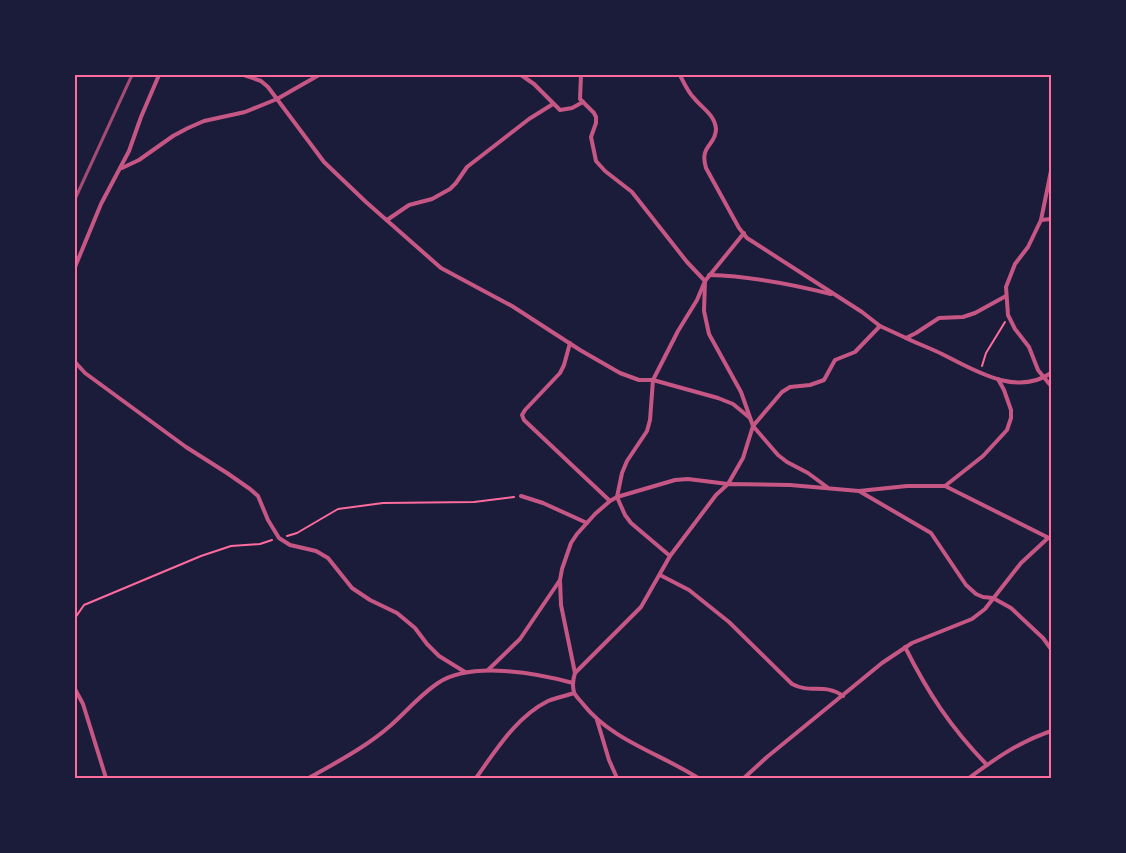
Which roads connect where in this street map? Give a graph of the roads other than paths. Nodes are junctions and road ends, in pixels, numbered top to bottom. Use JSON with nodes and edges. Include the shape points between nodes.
{"nodes":[{"id":1,"x":159,"y":75,"type":"edge"},
{"id":2,"x":244,"y":75,"type":"edge"},
{"id":3,"x":319,"y":75,"type":"edge"},
{"id":4,"x":521,"y":75,"type":"edge"},
{"id":5,"x":580,"y":75,"type":"edge"},
{"id":6,"x":680,"y":75,"type":"edge"},
{"id":7,"x":277,"y":99,"type":"junction"},
{"id":8,"x":582,"y":102,"type":"junction"},
{"id":9,"x":553,"y":104,"type":"junction"},
{"id":10,"x":122,"y":168,"type":"junction"},
{"id":11,"x":1051,"y":172,"type":"edge"},
{"id":12,"x":1051,"y":219,"type":"edge"},
{"id":13,"x":387,"y":220,"type":"junction"},
{"id":14,"x":1041,"y":220,"type":"junction"},
{"id":15,"x":744,"y":234,"type":"junction"},
{"id":16,"x":75,"y":267,"type":"edge"},
{"id":17,"x":709,"y":275,"type":"junction"},
{"id":18,"x":705,"y":281,"type":"junction"},
{"id":19,"x":836,"y":295,"type":"junction"},
{"id":20,"x":1006,"y":296,"type":"junction"},
{"id":21,"x":880,"y":326,"type":"junction"},
{"id":22,"x":906,"y":338,"type":"junction"},
{"id":23,"x":570,"y":343,"type":"junction"},
{"id":24,"x":75,"y":362,"type":"edge"},
{"id":25,"x":1051,"y":373,"type":"edge"},
{"id":26,"x":1044,"y":378,"type":"junction"},
{"id":27,"x":998,"y":379,"type":"junction"},
{"id":28,"x":654,"y":380,"type":"junction"},
{"id":29,"x":1051,"y":386,"type":"edge"},
{"id":30,"x":750,"y":418,"type":"junction"},
{"id":31,"x":753,"y":426,"type":"junction"},
{"id":32,"x":728,"y":484,"type":"junction"},
{"id":33,"x":945,"y":486,"type":"junction"},
{"id":34,"x":829,"y":488,"type":"junction"},
{"id":35,"x":859,"y":491,"type":"junction"},
{"id":36,"x":521,"y":496,"type":"dead end"},
{"id":37,"x":617,"y":498,"type":"junction"},
{"id":38,"x":610,"y":501,"type":"junction"},
{"id":39,"x":587,"y":523,"type":"junction"},
{"id":40,"x":1049,"y":538,"type":"edge"},
{"id":41,"x":670,"y":556,"type":"junction"},
{"id":42,"x":660,"y":575,"type":"junction"},
{"id":43,"x":560,"y":580,"type":"junction"},
{"id":44,"x":993,"y":598,"type":"junction"},
{"id":45,"x":905,"y":647,"type":"junction"},
{"id":46,"x":1051,"y":649,"type":"edge"},
{"id":47,"x":488,"y":670,"type":"junction"},
{"id":48,"x":465,"y":672,"type":"junction"},
{"id":49,"x":575,"y":673,"type":"junction"},
{"id":50,"x":573,"y":683,"type":"junction"},
{"id":51,"x":75,"y":689,"type":"edge"},
{"id":52,"x":574,"y":693,"type":"junction"},
{"id":53,"x":843,"y":696,"type":"junction"},
{"id":54,"x":597,"y":720,"type":"junction"},
{"id":55,"x":1051,"y":731,"type":"edge"},
{"id":56,"x":987,"y":765,"type":"junction"},
{"id":57,"x":106,"y":778,"type":"edge"},
{"id":58,"x":309,"y":778,"type":"edge"},
{"id":59,"x":476,"y":778,"type":"edge"},
{"id":60,"x":617,"y":778,"type":"edge"},
{"id":61,"x":698,"y":778,"type":"edge"},
{"id":62,"x":744,"y":778,"type":"edge"},
{"id":63,"x":969,"y":778,"type":"edge"}],
"edges":[{"from":1,"to":10,"type":"street"},
{"from":2,"to":7,"type":"street","via":[[261,81]]},
{"from":3,"to":7,"type":"street"},
{"from":4,"to":9,"type":"street"},
{"from":5,"to":8,"type":"street"},
{"from":6,"to":15,"type":"street","via":[[693,98],[712,117],[715,134],[705,149],[703,160],[714,186]]},
{"from":7,"to":10,"type":"street","via":[[188,128]]},
{"from":7,"to":13,"type":"street","via":[[324,162]]},
{"from":8,"to":9,"type":"street","via":[[565,111]]},
{"from":8,"to":18,"type":"street","via":[[596,117],[591,136],[596,161],[632,192],[686,262]]},
{"from":9,"to":13,"type":"street","via":[[467,168],[450,189],[409,205]]},
{"from":10,"to":16,"type":"street","via":[[98,211]]},
{"from":11,"to":14,"type":"street"},
{"from":12,"to":14,"type":"street"},
{"from":13,"to":23,"type":"street","via":[[441,268],[512,306]]},
{"from":14,"to":20,"type":"street","via":[[1009,277]]},
{"from":15,"to":17,"type":"street"},
{"from":15,"to":19,"type":"street"},
{"from":17,"to":18,"type":"street"},
{"from":17,"to":19,"type":"street","via":[[770,281]]},
{"from":18,"to":28,"type":"street"},
{"from":18,"to":30,"type":"street","via":[[704,311],[709,334],[741,392]]},
{"from":19,"to":21,"type":"street"},
{"from":20,"to":22,"type":"street","via":[[963,317],[939,318]]},
{"from":20,"to":26,"type":"street","via":[[1008,315]]},
{"from":21,"to":22,"type":"street"},
{"from":21,"to":31,"type":"street","via":[[855,352],[835,360],[824,380],[786,388]]},
{"from":22,"to":27,"type":"street","via":[[984,376]]},
{"from":23,"to":28,"type":"street","via":[[620,373],[639,380]]},
{"from":23,"to":38,"type":"street","via":[[560,373],[522,415]]},
{"from":24,"to":48,"type":"street","via":[[85,373],[186,447],[258,496],[280,538],[290,545],[328,558],[352,588],[396,613],[415,628],[439,656]]},
{"from":25,"to":26,"type":"street"},
{"from":26,"to":27,"type":"street","via":[[1030,382]]},
{"from":26,"to":29,"type":"street"},
{"from":27,"to":33,"type":"street","via":[[1011,410],[1007,430],[983,456]]},
{"from":28,"to":30,"type":"street","via":[[718,398]]},
{"from":28,"to":37,"type":"street","via":[[647,430],[627,461]]},
{"from":30,"to":31,"type":"street"},
{"from":31,"to":32,"type":"street","via":[[743,458]]},
{"from":31,"to":34,"type":"street","via":[[778,455]]},
{"from":32,"to":34,"type":"street"},
{"from":32,"to":37,"type":"street","via":[[675,480]]},
{"from":32,"to":41,"type":"street","via":[[716,494]]},
{"from":33,"to":35,"type":"street"},
{"from":33,"to":40,"type":"street"},
{"from":34,"to":35,"type":"street"},
{"from":35,"to":44,"type":"street","via":[[931,533],[966,585],[983,597]]},
{"from":36,"to":39,"type":"street"},
{"from":37,"to":38,"type":"street"},
{"from":37,"to":41,"type":"street","via":[[624,515]]},
{"from":38,"to":39,"type":"street"},
{"from":39,"to":43,"type":"street","via":[[571,543]]},
{"from":40,"to":44,"type":"street","via":[[1021,563]]},
{"from":41,"to":42,"type":"street"},
{"from":42,"to":49,"type":"street","via":[[641,607]]},
{"from":42,"to":53,"type":"street","via":[[688,590],[729,622],[792,684],[808,690],[828,688]]},
{"from":43,"to":47,"type":"street","via":[[520,639]]},
{"from":43,"to":49,"type":"street","via":[[561,605]]},
{"from":44,"to":45,"type":"street","via":[[972,620]]},
{"from":44,"to":46,"type":"street","via":[[1011,608]]},
{"from":45,"to":53,"type":"street"},
{"from":45,"to":56,"type":"street","via":[[940,711]]},
{"from":47,"to":48,"type":"street"},
{"from":47,"to":50,"type":"street","via":[[546,676]]},
{"from":48,"to":58,"type":"street","via":[[440,682],[362,747]]},
{"from":49,"to":50,"type":"street"},
{"from":50,"to":52,"type":"street"},
{"from":51,"to":57,"type":"street","via":[[83,704]]},
{"from":52,"to":54,"type":"street"},
{"from":52,"to":59,"type":"street","via":[[548,701],[518,722]]},
{"from":53,"to":62,"type":"street"},
{"from":54,"to":60,"type":"street"},
{"from":54,"to":61,"type":"street"},
{"from":55,"to":56,"type":"street","via":[[1031,738]]},
{"from":56,"to":63,"type":"street"}]}
